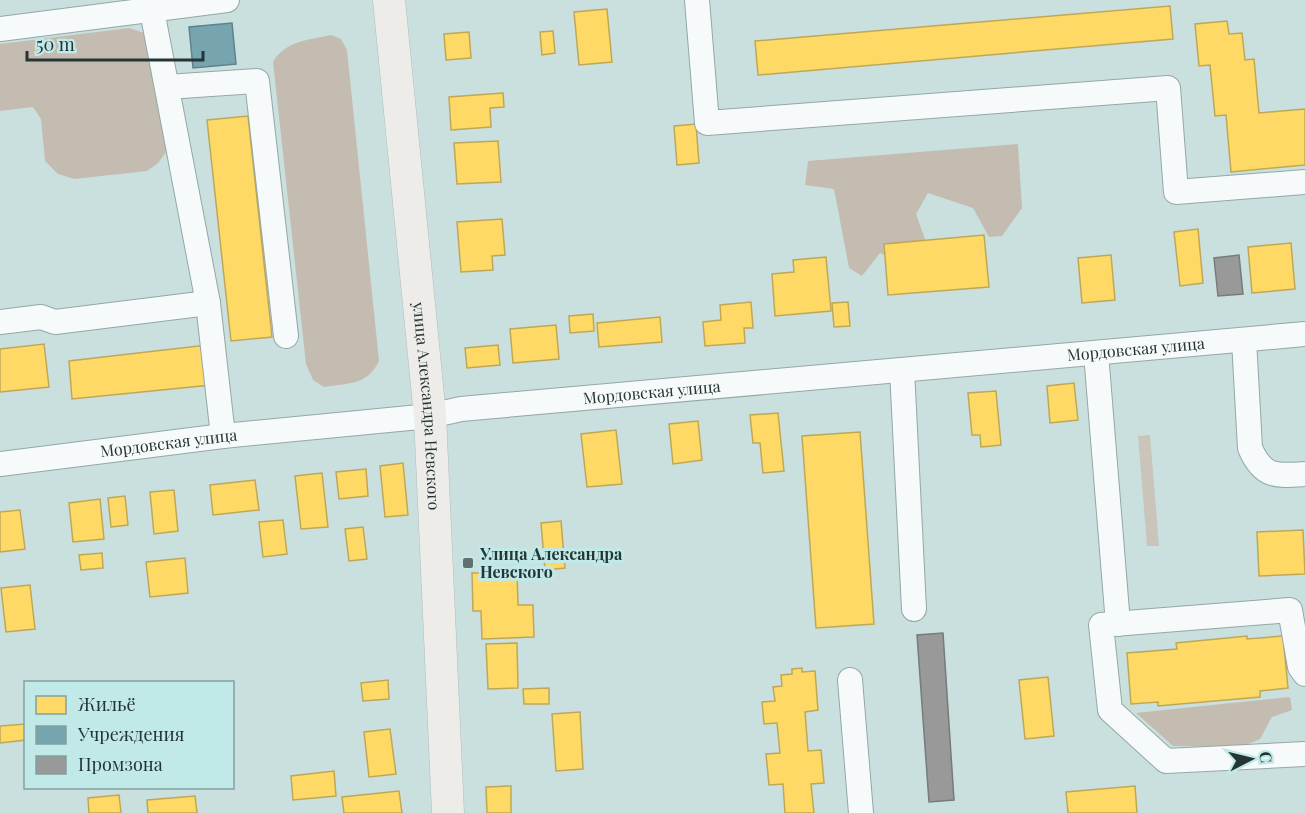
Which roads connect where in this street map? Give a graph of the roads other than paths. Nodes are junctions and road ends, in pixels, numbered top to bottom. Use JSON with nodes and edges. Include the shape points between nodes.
{"nodes":[{"id":1,"x":227,"y":0,"type":"edge"},
{"id":2,"x":389,"y":0,"type":"edge"},
{"id":3,"x":697,"y":0,"type":"edge"},
{"id":4,"x":151,"y":5,"type":"edge"},
{"id":5,"x":0,"y":29,"type":"edge"},
{"id":6,"x":167,"y":87,"type":"junction"},
{"id":7,"x":1305,"y":182,"type":"edge"},
{"id":8,"x":208,"y":303,"type":"junction"},
{"id":9,"x":0,"y":322,"type":"edge"},
{"id":10,"x":1305,"y":334,"type":"edge"},
{"id":11,"x":286,"y":336,"type":"dead end"},
{"id":12,"x":1244,"y":340,"type":"junction"},
{"id":13,"x":1096,"y":353,"type":"junction"},
{"id":14,"x":902,"y":370,"type":"junction"},
{"id":15,"x":430,"y":416,"type":"junction"},
{"id":16,"x":223,"y":436,"type":"junction"},
{"id":17,"x":0,"y":464,"type":"edge"},
{"id":18,"x":1305,"y":474,"type":"edge"},
{"id":19,"x":914,"y":609,"type":"dead end"},
{"id":20,"x":1118,"y":624,"type":"junction"},
{"id":21,"x":1305,"y":674,"type":"edge"},
{"id":22,"x":850,"y":680,"type":"dead end"},
{"id":23,"x":1305,"y":754,"type":"edge"},
{"id":24,"x":448,"y":813,"type":"edge"},
{"id":25,"x":861,"y":813,"type":"edge"}],
"edges":[{"from":1,"to":4,"type":"street"},
{"from":2,"to":15,"type":"main road","name":"улица Александра Невского"},
{"from":3,"to":7,"type":"street","via":[[708,123],[1168,88],[1176,192]]},
{"from":4,"to":5,"type":"street"},
{"from":4,"to":6,"type":"street"},
{"from":6,"to":8,"type":"street"},
{"from":6,"to":11,"type":"street","via":[[258,81]]},
{"from":8,"to":9,"type":"street","via":[[55,322],[41,317]]},
{"from":8,"to":16,"type":"street"},
{"from":10,"to":12,"type":"street","name":"Мордовская улица"},
{"from":12,"to":13,"type":"street","name":"Мордовская улица"},
{"from":12,"to":18,"type":"street","via":[[1250,448],[1257,464],[1277,476]]},
{"from":13,"to":14,"type":"street","name":"Мордовская улица"},
{"from":13,"to":20,"type":"street"},
{"from":14,"to":15,"type":"street","name":"Мордовская улица","via":[[461,409]]},
{"from":14,"to":19,"type":"street"},
{"from":15,"to":16,"type":"street","name":"Мордовская улица"},
{"from":15,"to":24,"type":"main road","name":"улица Александра Невского"},
{"from":16,"to":17,"type":"street","name":"Мордовская улица"},
{"from":20,"to":21,"type":"street","via":[[1290,610],[1300,667]]},
{"from":20,"to":23,"type":"street","via":[[1101,625],[1110,710],[1166,761]]},
{"from":22,"to":25,"type":"street"}]}
